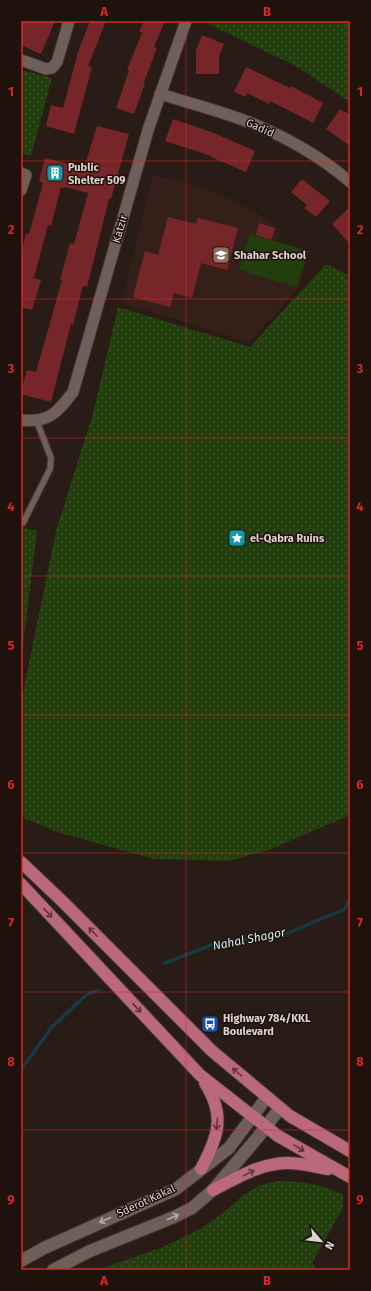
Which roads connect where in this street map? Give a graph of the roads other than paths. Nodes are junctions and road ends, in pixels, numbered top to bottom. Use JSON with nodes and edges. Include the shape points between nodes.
{"nodes":[{"id":1,"x":69,"y":21,"type":"edge"},
{"id":2,"x":186,"y":21,"type":"edge"},
{"id":3,"x":21,"y":60,"type":"edge"},
{"id":4,"x":160,"y":94,"type":"junction"},
{"id":5,"x":21,"y":173,"type":"edge"},
{"id":6,"x":350,"y":182,"type":"edge"},
{"id":7,"x":21,"y":190,"type":"edge"},
{"id":8,"x":21,"y":420,"type":"edge"},
{"id":9,"x":37,"y":422,"type":"junction"},
{"id":10,"x":23,"y":523,"type":"dead end"},
{"id":11,"x":21,"y":862,"type":"edge"},
{"id":12,"x":21,"y":884,"type":"edge"},
{"id":13,"x":200,"y":1075,"type":"junction"},
{"id":14,"x":267,"y":1097,"type":"junction"},
{"id":15,"x":280,"y":1108,"type":"junction"},
{"id":16,"x":253,"y":1116,"type":"junction"},
{"id":17,"x":266,"y":1126,"type":"junction"},
{"id":18,"x":350,"y":1151,"type":"edge"},
{"id":19,"x":201,"y":1169,"type":"junction"},
{"id":20,"x":338,"y":1171,"type":"junction"},
{"id":21,"x":350,"y":1177,"type":"edge"},
{"id":22,"x":213,"y":1190,"type":"junction"},
{"id":23,"x":21,"y":1261,"type":"edge"},
{"id":24,"x":53,"y":1270,"type":"edge"}],
"edges":[{"from":1,"to":3,"type":"street","via":[[57,62],[52,68],[46,69]]},
{"from":2,"to":4,"type":"street","name":"Katzir"},
{"from":4,"to":6,"type":"street","name":"Gadid","via":[[256,125],[324,162]]},
{"from":4,"to":9,"type":"street","name":"Katzir","via":[[73,392],[62,408]]},
{"from":5,"to":7,"type":"street","via":[[26,175]]},
{"from":8,"to":9,"type":"street"},
{"from":9,"to":10,"type":"lane","via":[[51,458],[50,469]]},
{"from":14,"to":11,"type":"main road","one_way":true,"via":[[212,1051]]},
{"from":12,"to":13,"type":"main road","one_way":true},
{"from":13,"to":16,"type":"main road"},
{"from":13,"to":19,"type":"main road","one_way":true,"via":[[212,1095],[218,1123],[214,1143]]},
{"from":14,"to":15,"type":"main road"},
{"from":14,"to":16,"type":"street","name":"Sderot Kakal"},
{"from":15,"to":17,"type":"street"},
{"from":15,"to":18,"type":"main road"},
{"from":16,"to":17,"type":"main road"},
{"from":16,"to":19,"type":"street","name":"Sderot Kakal","via":[[229,1148]]},
{"from":17,"to":20,"type":"main road","one_way":true,"via":[[278,1136]]},
{"from":17,"to":22,"type":"street"},
{"from":19,"to":23,"type":"street","name":"Sderot Kakal","one_way":true,"via":[[176,1188]]},
{"from":20,"to":21,"type":"main road"},
{"from":22,"to":20,"type":"main road","one_way":true,"via":[[258,1168],[277,1163],[308,1165]]},
{"from":24,"to":22,"type":"street","one_way":true,"via":[[90,1251],[174,1217],[192,1208]]}]}
